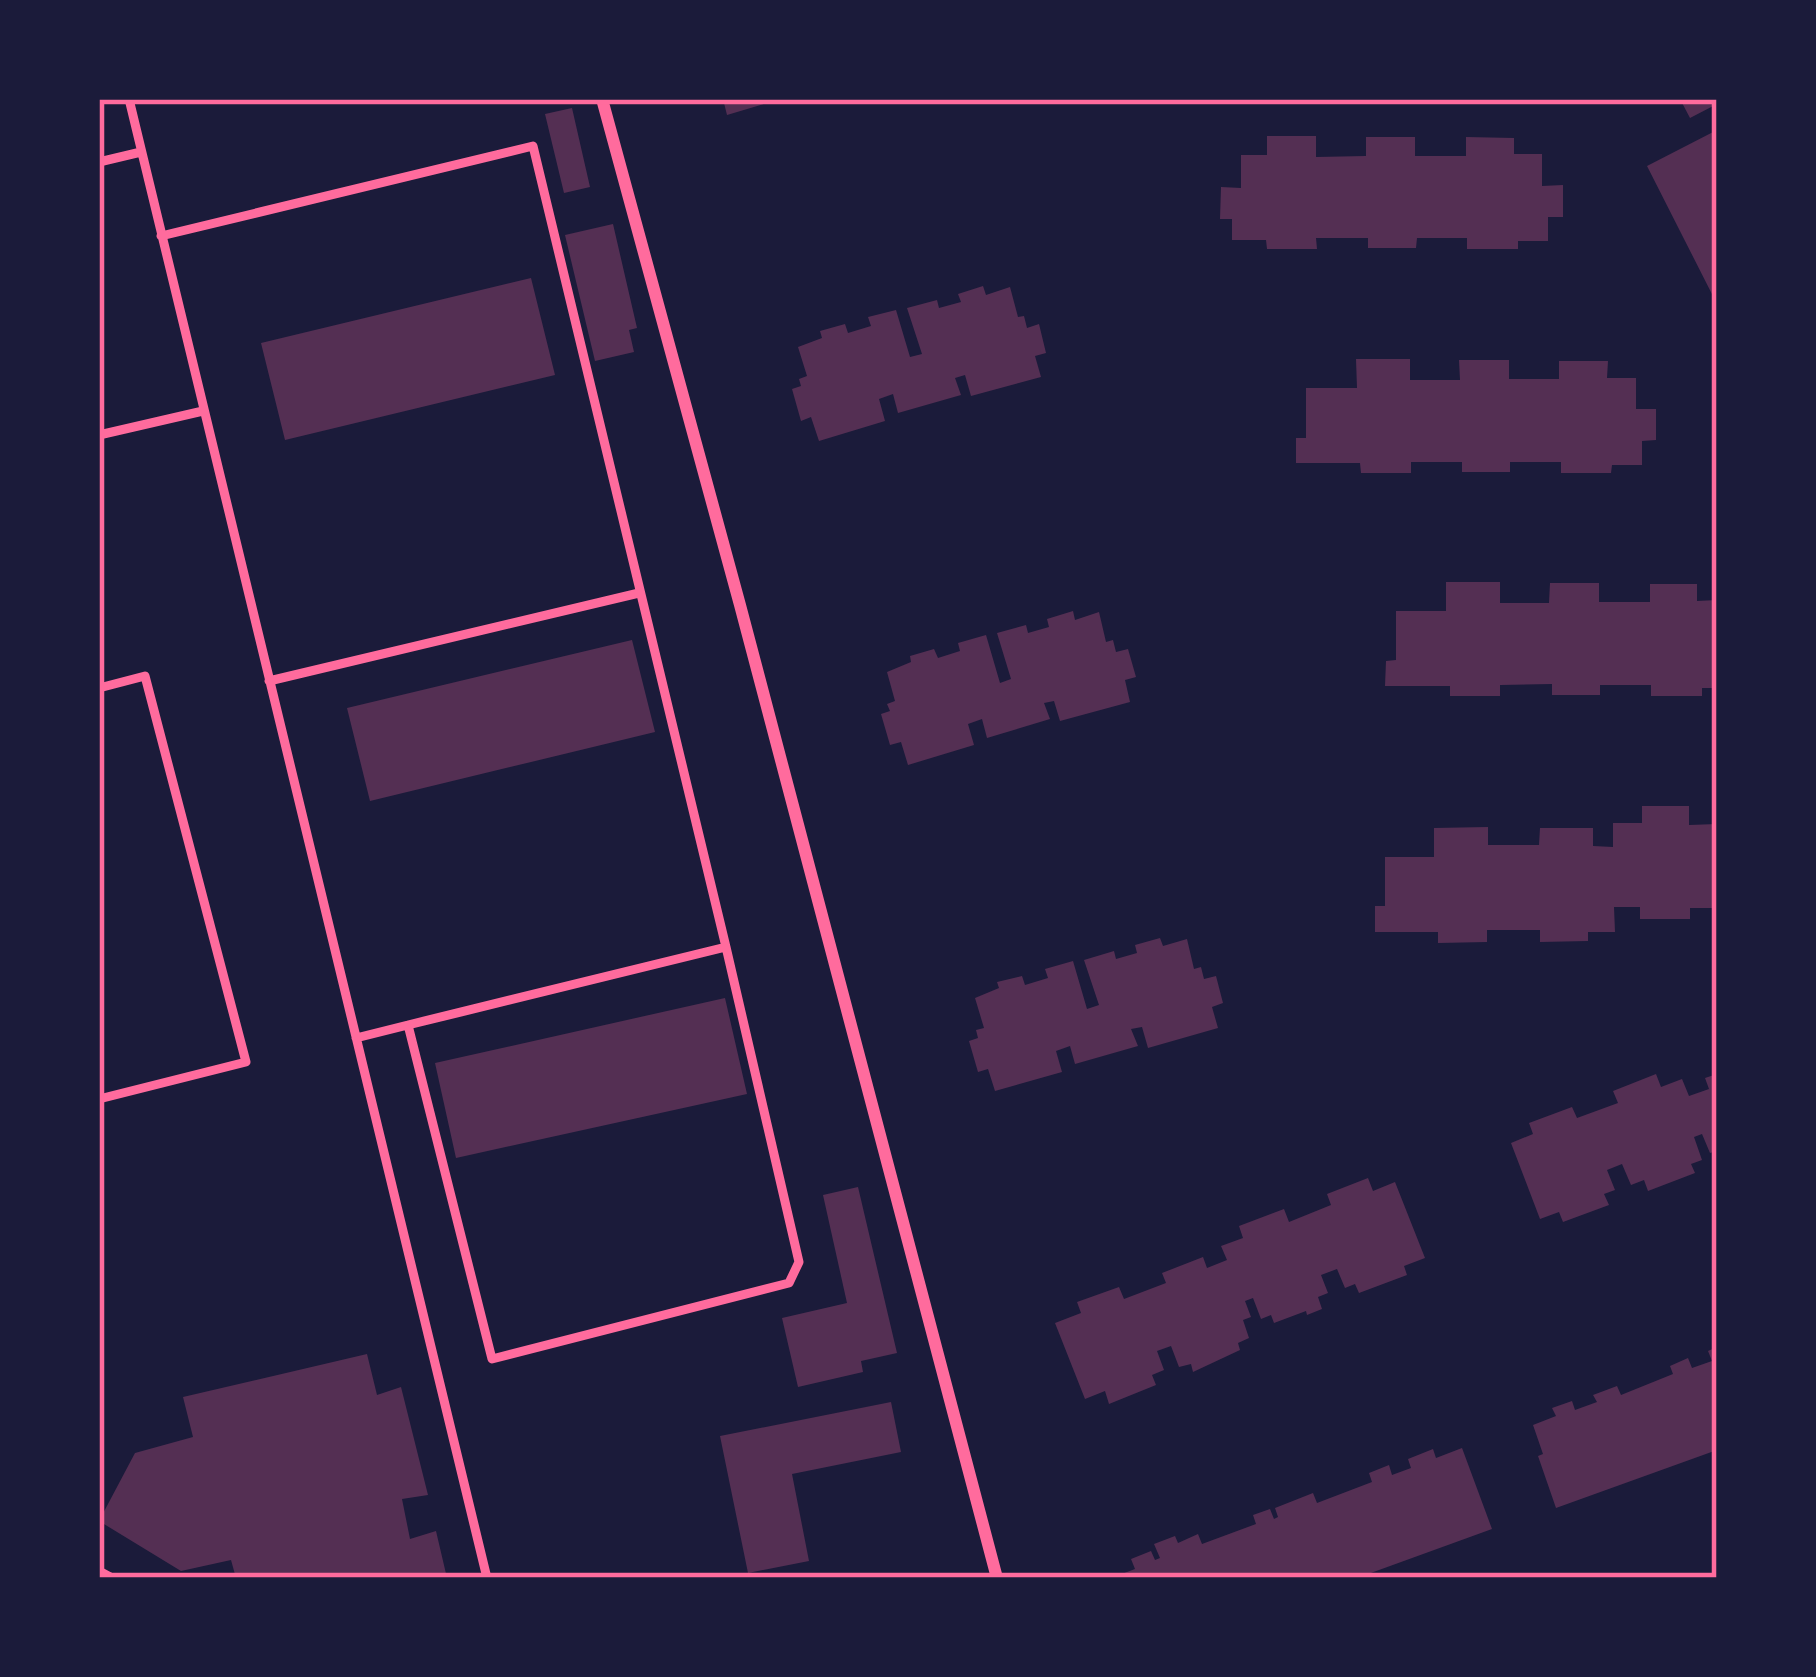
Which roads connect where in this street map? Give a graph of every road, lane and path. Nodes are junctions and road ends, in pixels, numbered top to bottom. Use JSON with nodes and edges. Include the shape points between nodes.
{"nodes":[{"id":1,"x":129,"y":99,"type":"edge"},
{"id":2,"x":602,"y":99,"type":"edge"},
{"id":3,"x":141,"y":152,"type":"junction"},
{"id":4,"x":99,"y":162,"type":"edge"},
{"id":5,"x":161,"y":236,"type":"junction"},
{"id":6,"x":203,"y":411,"type":"junction"},
{"id":7,"x":99,"y":435,"type":"edge"},
{"id":8,"x":639,"y":593,"type":"junction"},
{"id":9,"x":269,"y":681,"type":"junction"},
{"id":10,"x":99,"y":688,"type":"edge"},
{"id":11,"x":725,"y":947,"type":"junction"},
{"id":12,"x":408,"y":1025,"type":"junction"},
{"id":13,"x":356,"y":1038,"type":"junction"},
{"id":14,"x":99,"y":1099,"type":"edge"},
{"id":15,"x":99,"y":1571,"type":"edge"},
{"id":16,"x":112,"y":1578,"type":"edge"},
{"id":17,"x":488,"y":1578,"type":"edge"},
{"id":18,"x":997,"y":1578,"type":"edge"}],
"edges":[{"from":1,"to":3,"type":"lane"},
{"from":2,"to":18,"type":"street"},
{"from":3,"to":4,"type":"lane"},
{"from":3,"to":5,"type":"lane"},
{"from":5,"to":6,"type":"lane"},
{"from":5,"to":8,"type":"lane","via":[[533,146]]},
{"from":6,"to":7,"type":"lane"},
{"from":6,"to":9,"type":"lane"},
{"from":8,"to":9,"type":"lane"},
{"from":8,"to":11,"type":"lane"},
{"from":9,"to":13,"type":"lane"},
{"from":10,"to":14,"type":"lane","via":[[145,676],[246,1062]]},
{"from":11,"to":12,"type":"lane"},
{"from":11,"to":12,"type":"lane","via":[[799,1262],[789,1283],[492,1359]]},
{"from":12,"to":13,"type":"lane"},
{"from":13,"to":17,"type":"lane"},
{"from":15,"to":16,"type":"lane"}]}
